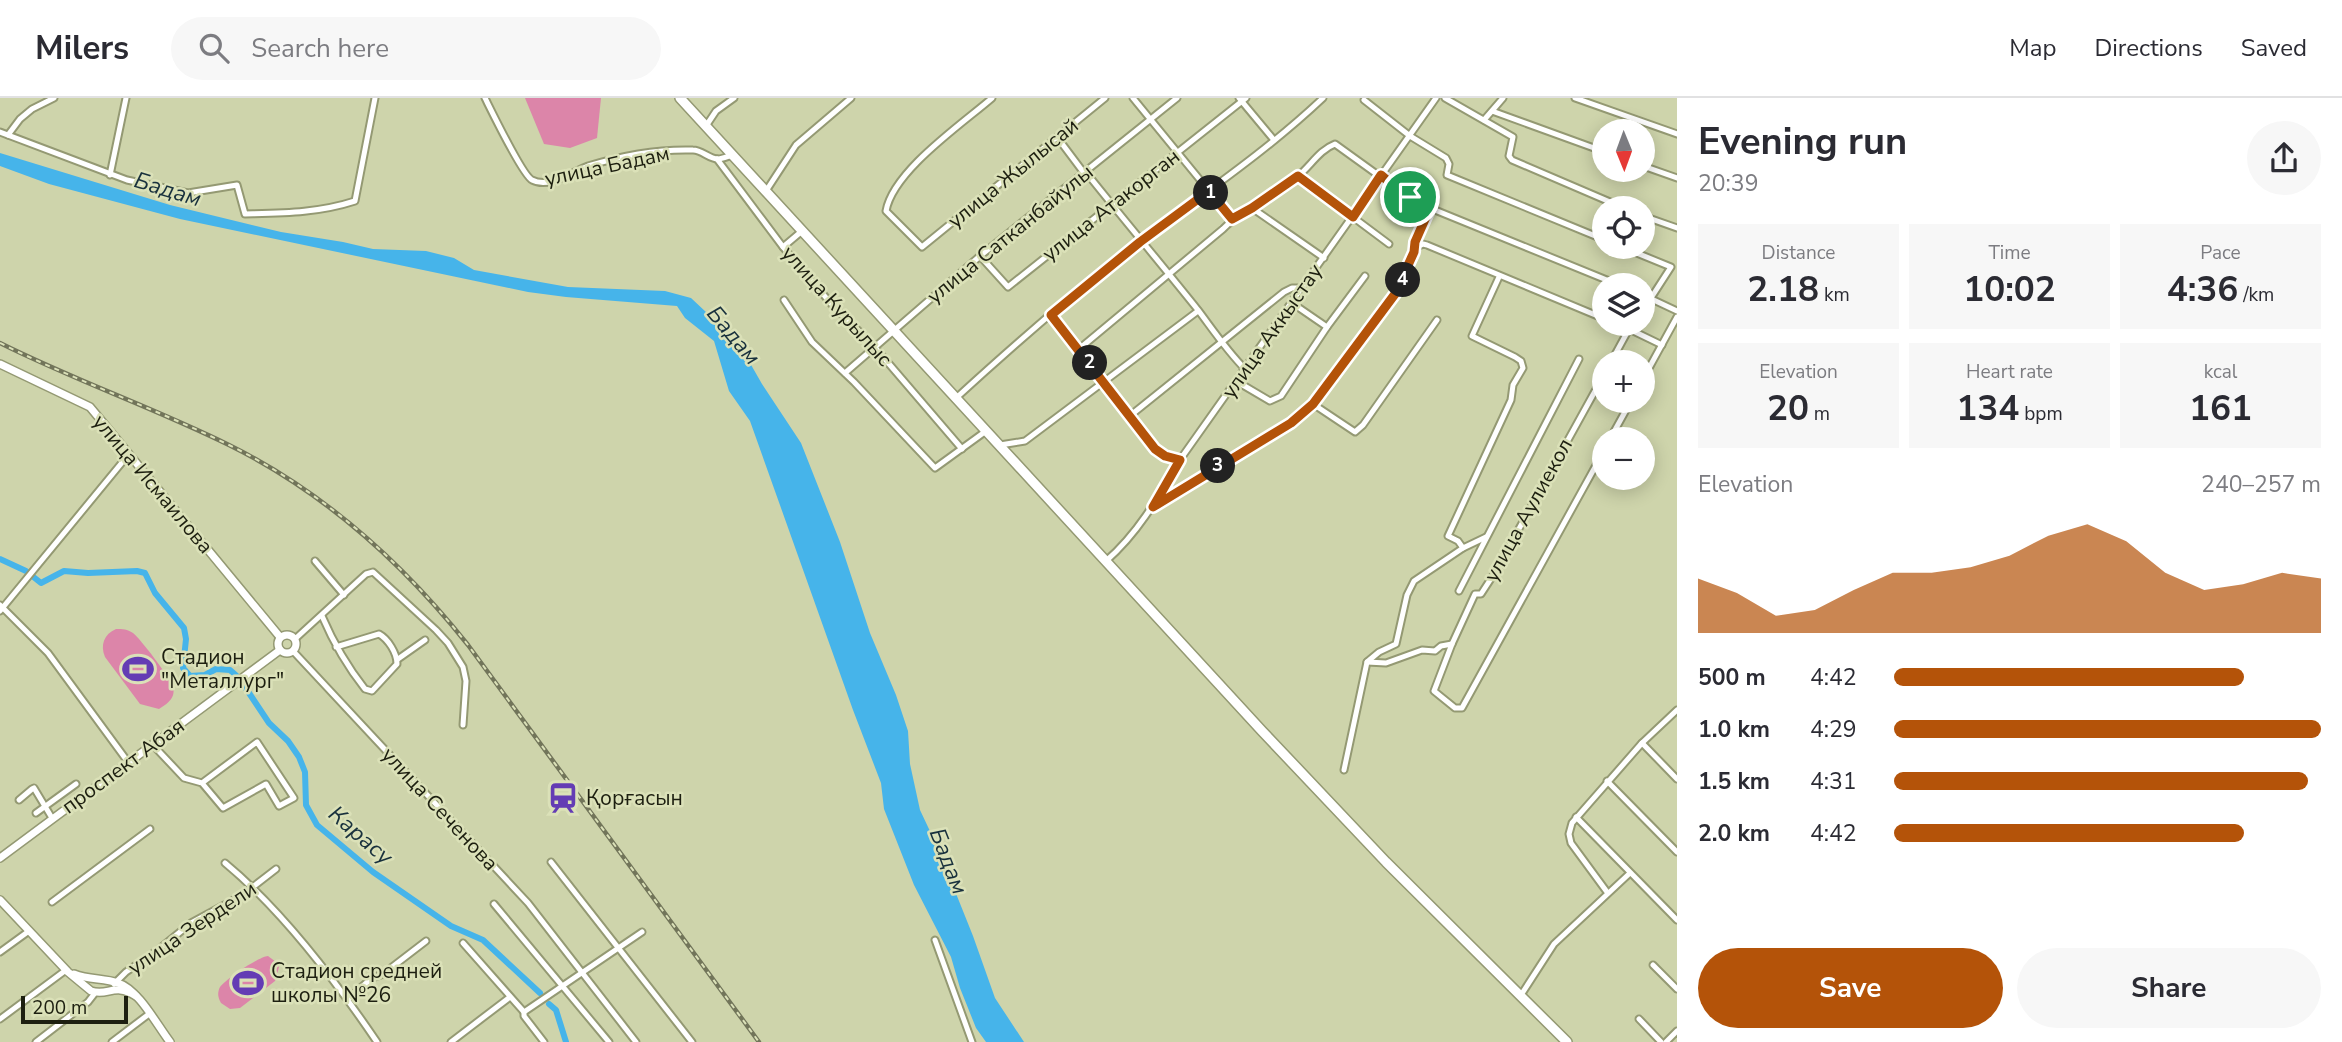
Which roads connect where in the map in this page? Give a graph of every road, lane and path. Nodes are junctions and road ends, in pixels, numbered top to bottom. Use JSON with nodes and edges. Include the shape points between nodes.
{"nodes":[{"id":1,"x":54,"y":98,"type":"edge"},
{"id":2,"x":126,"y":98,"type":"edge"},
{"id":3,"x":375,"y":98,"type":"edge"},
{"id":4,"x":485,"y":98,"type":"edge"},
{"id":5,"x":680,"y":98,"type":"edge"},
{"id":6,"x":732,"y":98,"type":"edge"},
{"id":7,"x":851,"y":98,"type":"edge"},
{"id":8,"x":992,"y":98,"type":"edge"},
{"id":9,"x":1105,"y":98,"type":"edge"},
{"id":10,"x":1133,"y":98,"type":"edge"},
{"id":11,"x":1177,"y":98,"type":"edge"},
{"id":12,"x":1323,"y":98,"type":"edge"},
{"id":13,"x":1436,"y":98,"type":"edge"},
{"id":14,"x":1445,"y":98,"type":"edge"},
{"id":15,"x":1503,"y":98,"type":"edge"},
{"id":16,"x":1575,"y":98,"type":"edge"},
{"id":17,"x":1242,"y":99,"type":"edge"},
{"id":18,"x":1364,"y":100,"type":"dead end"},
{"id":19,"x":1492,"y":111,"type":"junction"},
{"id":20,"x":1151,"y":119,"type":"junction"},
{"id":21,"x":1484,"y":120,"type":"junction"},
{"id":22,"x":706,"y":126,"type":"junction"},
{"id":23,"x":0,"y":132,"type":"edge"},
{"id":24,"x":1677,"y":134,"type":"edge"},
{"id":25,"x":8,"y":135,"type":"junction"},
{"id":26,"x":1410,"y":136,"type":"junction"},
{"id":27,"x":1057,"y":137,"type":"junction"},
{"id":28,"x":1274,"y":140,"type":"junction"},
{"id":29,"x":1592,"y":147,"type":"edge"},
{"id":30,"x":1177,"y":153,"type":"junction"},
{"id":31,"x":733,"y":155,"type":"junction"},
{"id":32,"x":717,"y":159,"type":"junction"},
{"id":33,"x":1656,"y":171,"type":"edge"},
{"id":34,"x":1084,"y":173,"type":"junction"},
{"id":35,"x":110,"y":175,"type":"junction"},
{"id":36,"x":1381,"y":175,"type":"junction"},
{"id":37,"x":1298,"y":176,"type":"junction"},
{"id":38,"x":1677,"y":178,"type":"edge"},
{"id":39,"x":766,"y":191,"type":"junction"},
{"id":40,"x":1209,"y":191,"type":"junction"},
{"id":41,"x":1596,"y":196,"type":"edge"},
{"id":42,"x":1111,"y":204,"type":"junction"},
{"id":43,"x":1252,"y":208,"type":"junction"},
{"id":44,"x":1430,"y":208,"type":"junction"},
{"id":45,"x":1353,"y":217,"type":"junction"},
{"id":46,"x":1232,"y":219,"type":"junction"},
{"id":47,"x":1655,"y":220,"type":"edge"},
{"id":48,"x":1677,"y":228,"type":"edge"},
{"id":49,"x":803,"y":231,"type":"junction"},
{"id":50,"x":1592,"y":235,"type":"edge"},
{"id":51,"x":1140,"y":242,"type":"junction"},
{"id":52,"x":1389,"y":244,"type":"dead end"},
{"id":53,"x":783,"y":247,"type":"junction"},
{"id":54,"x":1415,"y":248,"type":"junction"},
{"id":55,"x":980,"y":256,"type":"junction"},
{"id":56,"x":1324,"y":258,"type":"junction"},
{"id":57,"x":1651,"y":259,"type":"edge"},
{"id":58,"x":1168,"y":274,"type":"junction"},
{"id":59,"x":1592,"y":274,"type":"edge"},
{"id":60,"x":1365,"y":276,"type":"dead end"},
{"id":61,"x":1499,"y":277,"type":"junction"},
{"id":62,"x":1303,"y":288,"type":"junction"},
{"id":63,"x":1655,"y":292,"type":"edge"},
{"id":64,"x":783,"y":300,"type":"dead end"},
{"id":65,"x":1655,"y":300,"type":"edge"},
{"id":66,"x":1292,"y":303,"type":"junction"},
{"id":67,"x":1198,"y":311,"type":"junction"},
{"id":68,"x":1677,"y":311,"type":"edge"},
{"id":69,"x":1592,"y":314,"type":"edge"},
{"id":70,"x":1051,"y":315,"type":"junction"},
{"id":71,"x":1677,"y":317,"type":"edge"},
{"id":72,"x":1437,"y":320,"type":"dead end"},
{"id":73,"x":1327,"y":327,"type":"junction"},
{"id":74,"x":895,"y":332,"type":"junction"},
{"id":75,"x":1643,"y":336,"type":"edge"},
{"id":76,"x":1222,"y":343,"type":"junction"},
{"id":77,"x":1661,"y":345,"type":"junction"},
{"id":78,"x":874,"y":346,"type":"junction"},
{"id":79,"x":1079,"y":349,"type":"junction"},
{"id":80,"x":1655,"y":356,"type":"edge"},
{"id":81,"x":1579,"y":359,"type":"dead end"},
{"id":82,"x":0,"y":364,"type":"edge"},
{"id":83,"x":1245,"y":369,"type":"junction"},
{"id":84,"x":845,"y":373,"type":"junction"},
{"id":85,"x":1236,"y":381,"type":"junction"},
{"id":86,"x":1105,"y":382,"type":"junction"},
{"id":87,"x":1592,"y":397,"type":"edge"},
{"id":88,"x":954,"y":399,"type":"junction"},
{"id":89,"x":1313,"y":404,"type":"junction"},
{"id":90,"x":1131,"y":415,"type":"junction"},
{"id":91,"x":986,"y":430,"type":"junction"},
{"id":92,"x":999,"y":445,"type":"junction"},
{"id":93,"x":962,"y":449,"type":"junction"},
{"id":94,"x":129,"y":454,"type":"junction"},
{"id":95,"x":1180,"y":460,"type":"junction"},
{"id":96,"x":1592,"y":473,"type":"edge"},
{"id":97,"x":1153,"y":507,"type":"junction"},
{"id":98,"x":1488,"y":536,"type":"junction"},
{"id":99,"x":1463,"y":548,"type":"junction"},
{"id":100,"x":315,"y":561,"type":"dead end"},
{"id":101,"x":1106,"y":561,"type":"junction"},
{"id":102,"x":1460,"y":591,"type":"dead end"},
{"id":103,"x":344,"y":595,"type":"junction"},
{"id":104,"x":1,"y":608,"type":"edge"},
{"id":105,"x":322,"y":616,"type":"junction"},
{"id":106,"x":280,"y":637,"type":"junction"},
{"id":107,"x":295,"y":639,"type":"junction"},
{"id":108,"x":425,"y":640,"type":"dead end"},
{"id":109,"x":1452,"y":644,"type":"junction"},
{"id":110,"x":335,"y":647,"type":"junction"},
{"id":111,"x":280,"y":650,"type":"junction"},
{"id":112,"x":293,"y":651,"type":"junction"},
{"id":113,"x":398,"y":659,"type":"junction"},
{"id":114,"x":1367,"y":662,"type":"junction"},
{"id":115,"x":1677,"y":711,"type":"edge"},
{"id":116,"x":463,"y":725,"type":"dead end"},
{"id":117,"x":1642,"y":743,"type":"junction"},
{"id":118,"x":152,"y":744,"type":"junction"},
{"id":119,"x":128,"y":762,"type":"junction"},
{"id":120,"x":1344,"y":770,"type":"dead end"},
{"id":121,"x":1677,"y":779,"type":"edge"},
{"id":122,"x":1607,"y":781,"type":"junction"},
{"id":123,"x":202,"y":783,"type":"junction"},
{"id":124,"x":76,"y":784,"type":"dead end"},
{"id":125,"x":19,"y":800,"type":"dead end"},
{"id":126,"x":45,"y":806,"type":"junction"},
{"id":127,"x":36,"y":813,"type":"dead end"},
{"id":128,"x":1576,"y":817,"type":"junction"},
{"id":129,"x":52,"y":818,"type":"junction"},
{"id":130,"x":150,"y":830,"type":"dead end"},
{"id":131,"x":1677,"y":852,"type":"edge"},
{"id":132,"x":0,"y":858,"type":"edge"},
{"id":133,"x":551,"y":862,"type":"dead end"},
{"id":134,"x":225,"y":863,"type":"dead end"},
{"id":135,"x":276,"y":869,"type":"dead end"},
{"id":136,"x":1630,"y":873,"type":"junction"},
{"id":137,"x":254,"y":887,"type":"junction"},
{"id":138,"x":1607,"y":892,"type":"junction"},
{"id":139,"x":0,"y":900,"type":"edge"},
{"id":140,"x":52,"y":902,"type":"dead end"},
{"id":141,"x":494,"y":904,"type":"dead end"},
{"id":142,"x":1677,"y":920,"type":"edge"},
{"id":143,"x":29,"y":931,"type":"junction"},
{"id":144,"x":642,"y":932,"type":"dead end"},
{"id":145,"x":934,"y":940,"type":"dead end"},
{"id":146,"x":426,"y":941,"type":"dead end"},
{"id":147,"x":463,"y":943,"type":"dead end"},
{"id":148,"x":617,"y":948,"type":"junction"},
{"id":149,"x":0,"y":952,"type":"edge"},
{"id":150,"x":1653,"y":965,"type":"dead end"},
{"id":151,"x":66,"y":970,"type":"junction"},
{"id":152,"x":581,"y":972,"type":"junction"},
{"id":153,"x":104,"y":981,"type":"junction"},
{"id":154,"x":85,"y":982,"type":"junction"},
{"id":155,"x":117,"y":982,"type":"junction"},
{"id":156,"x":562,"y":985,"type":"junction"},
{"id":157,"x":1677,"y":989,"type":"edge"},
{"id":158,"x":103,"y":992,"type":"junction"},
{"id":159,"x":1521,"y":995,"type":"junction"},
{"id":160,"x":136,"y":996,"type":"junction"},
{"id":161,"x":510,"y":997,"type":"junction"},
{"id":162,"x":348,"y":999,"type":"junction"},
{"id":163,"x":149,"y":1014,"type":"junction"},
{"id":164,"x":524,"y":1014,"type":"junction"},
{"id":165,"x":0,"y":1019,"type":"edge"},
{"id":166,"x":1639,"y":1019,"type":"dead end"},
{"id":167,"x":1677,"y":1031,"type":"edge"},
{"id":168,"x":36,"y":1042,"type":"edge"},
{"id":169,"x":112,"y":1042,"type":"edge"},
{"id":170,"x":169,"y":1042,"type":"edge"},
{"id":171,"x":377,"y":1042,"type":"edge"},
{"id":172,"x":451,"y":1042,"type":"edge"},
{"id":173,"x":544,"y":1042,"type":"edge"},
{"id":174,"x":609,"y":1042,"type":"edge"},
{"id":175,"x":636,"y":1042,"type":"edge"},
{"id":176,"x":692,"y":1042,"type":"edge"},
{"id":177,"x":972,"y":1042,"type":"edge"},
{"id":178,"x":1567,"y":1042,"type":"edge"},
{"id":179,"x":1664,"y":1042,"type":"edge"}],
"edges":[{"from":1,"to":25,"type":"street","via":[[32,109]]},
{"from":2,"to":35,"type":"street"},
{"from":3,"to":35,"type":"street","via":[[355,201],[332,208],[245,214],[237,185],[188,193]]},
{"from":4,"to":32,"type":"street","name":"улица Бадам","via":[[523,171],[538,183],[643,154],[696,150]]},
{"from":5,"to":22,"type":"highway"},
{"from":6,"to":22,"type":"street"},
{"from":7,"to":39,"type":"street","via":[[796,145]]},
{"from":8,"to":27,"type":"street","name":"улица Жылысай","via":[[923,156],[897,184],[887,203],[886,211],[922,247]]},
{"from":9,"to":27,"type":"street","name":"улица Жылысай"},
{"from":10,"to":20,"type":"street"},
{"from":11,"to":20,"type":"street","name":"улица Сатканбайулы"},
{"from":12,"to":28,"type":"street"},
{"from":13,"to":26,"type":"street","name":"улица Аккыстау"},
{"from":14,"to":21,"type":"street"},
{"from":15,"to":19,"type":"street"},
{"from":16,"to":24,"type":"street"},
{"from":17,"to":28,"type":"street"},
{"from":17,"to":30,"type":"street","name":"улица Атакорган"},
{"from":18,"to":26,"type":"street"},
{"from":19,"to":21,"type":"street"},
{"from":19,"to":29,"type":"street"},
{"from":20,"to":30,"type":"street"},
{"from":20,"to":34,"type":"street","name":"улица Сатканбайулы"},
{"from":21,"to":41,"type":"street","via":[[1513,137],[1511,160]]},
{"from":22,"to":31,"type":"highway"},
{"from":23,"to":25,"type":"street"},
{"from":25,"to":35,"type":"street"},
{"from":26,"to":36,"type":"street","name":"улица Аккыстау"},
{"from":26,"to":50,"type":"street","via":[[1446,158],[1447,175]]},
{"from":27,"to":34,"type":"street"},
{"from":28,"to":40,"type":"street"},
{"from":30,"to":40,"type":"street"},
{"from":30,"to":42,"type":"street","name":"улица Атакорган"},
{"from":31,"to":32,"type":"street","name":"улица Бадам"},
{"from":31,"to":39,"type":"highway"},
{"from":32,"to":53,"type":"street","name":"улица Курылыс"},
{"from":33,"to":38,"type":"street"},
{"from":34,"to":42,"type":"street"},
{"from":34,"to":55,"type":"street","name":"улица Сатканбайулы"},
{"from":36,"to":37,"type":"street","via":[[1335,144]]},
{"from":36,"to":44,"type":"street"},
{"from":36,"to":45,"type":"street","name":"улица Аккыстау"},
{"from":37,"to":43,"type":"street"},
{"from":37,"to":45,"type":"street"},
{"from":39,"to":49,"type":"highway"},
{"from":40,"to":46,"type":"street"},
{"from":40,"to":51,"type":"street"},
{"from":42,"to":51,"type":"street"},
{"from":42,"to":55,"type":"street","name":"улица Атакорган","via":[[1008,286]]},
{"from":43,"to":46,"type":"street"},
{"from":43,"to":56,"type":"street"},
{"from":44,"to":54,"type":"street"},
{"from":44,"to":59,"type":"street"},
{"from":45,"to":52,"type":"street"},
{"from":45,"to":56,"type":"street","name":"улица Аккыстау"},
{"from":46,"to":58,"type":"street"},
{"from":47,"to":48,"type":"street"},
{"from":49,"to":53,"type":"street"},
{"from":49,"to":74,"type":"highway"},
{"from":51,"to":58,"type":"street"},
{"from":51,"to":70,"type":"street"},
{"from":53,"to":78,"type":"street","name":"улица Курылыс"},
{"from":54,"to":61,"type":"street","via":[[1427,245]]},
{"from":54,"to":89,"type":"street","via":[[1395,294]]},
{"from":55,"to":74,"type":"street","name":"улица Сатканбайулы"},
{"from":56,"to":62,"type":"street","name":"улица Аккыстау"},
{"from":57,"to":63,"type":"street","via":[[1671,267]]},
{"from":58,"to":67,"type":"street"},
{"from":58,"to":79,"type":"street"},
{"from":60,"to":73,"type":"street"},
{"from":61,"to":69,"type":"street"},
{"from":61,"to":99,"type":"street","via":[[1472,336],[1515,357],[1523,368],[1448,536]]},
{"from":62,"to":66,"type":"street","name":"улица Аккыстау"},
{"from":62,"to":76,"type":"street","via":[[1284,292]]},
{"from":64,"to":84,"type":"street","via":[[812,342]]},
{"from":65,"to":68,"type":"street"},
{"from":66,"to":73,"type":"street"},
{"from":66,"to":83,"type":"street","name":"улица Аккыстау"},
{"from":67,"to":76,"type":"street"},
{"from":67,"to":86,"type":"street"},
{"from":70,"to":79,"type":"street"},
{"from":70,"to":88,"type":"street"},
{"from":71,"to":77,"type":"street"},
{"from":72,"to":89,"type":"street","via":[[1355,432]]},
{"from":73,"to":85,"type":"street","via":[[1282,396],[1270,401]]},
{"from":74,"to":78,"type":"street","name":"улица Сатканбайулы"},
{"from":74,"to":88,"type":"highway"},
{"from":75,"to":77,"type":"street"},
{"from":76,"to":83,"type":"street"},
{"from":76,"to":90,"type":"street"},
{"from":77,"to":80,"type":"street"},
{"from":78,"to":84,"type":"street","name":"улица Сатканбайулы"},
{"from":78,"to":93,"type":"street","name":"улица Курылыс"},
{"from":79,"to":86,"type":"street"},
{"from":81,"to":98,"type":"street"},
{"from":82,"to":94,"type":"main road","name":"улица Исмаилова","via":[[90,407]]},
{"from":83,"to":85,"type":"street","name":"улица Аккыстау"},
{"from":84,"to":93,"type":"street","via":[[935,468]]},
{"from":85,"to":95,"type":"street","name":"улица Аккыстау"},
{"from":86,"to":90,"type":"street"},
{"from":86,"to":92,"type":"street","via":[[1025,441]]},
{"from":87,"to":109,"type":"street","name":"улица Аулиекол","via":[[1494,574],[1481,594],[1475,594]]},
{"from":88,"to":91,"type":"highway"},
{"from":89,"to":97,"type":"street","via":[[1291,423]]},
{"from":90,"to":95,"type":"street","via":[[1155,449]]},
{"from":91,"to":92,"type":"highway"},
{"from":91,"to":93,"type":"street"},
{"from":92,"to":101,"type":"highway"},
{"from":94,"to":104,"type":"street"},
{"from":94,"to":106,"type":"main road","name":"улица Исмаилова"},
{"from":95,"to":97,"type":"street","name":"улица Аккыстау"},
{"from":96,"to":109,"type":"street","name":"улица Аулиекол","via":[[1476,685],[1458,709],[1434,691]]},
{"from":97,"to":101,"type":"street","name":"улица Аккыстау"},
{"from":98,"to":99,"type":"street"},
{"from":98,"to":102,"type":"street"},
{"from":99,"to":114,"type":"street","via":[[1414,581],[1396,644]]},
{"from":100,"to":103,"type":"street"},
{"from":101,"to":159,"type":"highway","via":[[1386,862]]},
{"from":103,"to":105,"type":"street"},
{"from":103,"to":116,"type":"street","via":[[373,572],[448,643],[466,681]]},
{"from":104,"to":119,"type":"street","via":[[48,653]]},
{"from":105,"to":107,"type":"street"},
{"from":105,"to":110,"type":"street"},
{"from":106,"to":107,"type":"main road"},
{"from":106,"to":111,"type":"main road"},
{"from":107,"to":112,"type":"main road"},
{"from":108,"to":113,"type":"street"},
{"from":109,"to":114,"type":"street","via":[[1386,663]]},
{"from":110,"to":113,"type":"street","via":[[379,634]]},
{"from":110,"to":113,"type":"street","via":[[369,692],[396,668]]},
{"from":111,"to":112,"type":"main road"},
{"from":111,"to":118,"type":"main road","name":"проспект Абая"},
{"from":112,"to":152,"type":"street","name":"улица Сеченова","via":[[528,903]]},
{"from":114,"to":120,"type":"street"},
{"from":115,"to":117,"type":"street"},
{"from":117,"to":121,"type":"street"},
{"from":117,"to":122,"type":"street"},
{"from":118,"to":119,"type":"main road","name":"проспект Абая"},
{"from":118,"to":123,"type":"street","via":[[184,778]]},
{"from":119,"to":129,"type":"main road","name":"проспект Абая"},
{"from":122,"to":128,"type":"street"},
{"from":122,"to":131,"type":"street"},
{"from":123,"to":123,"type":"street","via":[[223,808],[266,784],[279,806],[294,797],[257,742]]},
{"from":124,"to":126,"type":"street"},
{"from":125,"to":126,"type":"street","via":[[33,789]]},
{"from":126,"to":127,"type":"street"},
{"from":126,"to":129,"type":"street"},
{"from":128,"to":136,"type":"street"},
{"from":128,"to":138,"type":"street","via":[[1570,844]]},
{"from":129,"to":132,"type":"main road","name":"проспект Абая"},
{"from":130,"to":140,"type":"street"},
{"from":133,"to":148,"type":"street"},
{"from":134,"to":137,"type":"street"},
{"from":135,"to":137,"type":"street","name":"улица Зердели"},
{"from":136,"to":138,"type":"street"},
{"from":136,"to":142,"type":"street"},
{"from":137,"to":155,"type":"street","name":"улица Зердели","via":[[191,923]]},
{"from":137,"to":162,"type":"street"},
{"from":138,"to":159,"type":"street","via":[[1598,906],[1555,944]]},
{"from":139,"to":143,"type":"main road"},
{"from":141,"to":156,"type":"street"},
{"from":143,"to":149,"type":"street"},
{"from":143,"to":151,"type":"main road"},
{"from":144,"to":148,"type":"street"},
{"from":145,"to":177,"type":"street"},
{"from":146,"to":162,"type":"street"},
{"from":147,"to":161,"type":"street"},
{"from":148,"to":152,"type":"street"},
{"from":148,"to":176,"type":"street"},
{"from":150,"to":157,"type":"street"},
{"from":151,"to":154,"type":"main road"},
{"from":151,"to":165,"type":"street"},
{"from":152,"to":156,"type":"street"},
{"from":152,"to":175,"type":"street","name":"улица Сеченова"},
{"from":153,"to":154,"type":"main road"},
{"from":153,"to":155,"type":"main road"},
{"from":153,"to":158,"type":"main road"},
{"from":154,"to":158,"type":"main road"},
{"from":155,"to":158,"type":"street","name":"улица Зердели"},
{"from":155,"to":160,"type":"main road"},
{"from":156,"to":164,"type":"street"},
{"from":156,"to":174,"type":"street"},
{"from":158,"to":160,"type":"main road","via":[[126,989]]},
{"from":158,"to":168,"type":"street","name":"улица Зердели"},
{"from":159,"to":178,"type":"highway"},
{"from":160,"to":163,"type":"main road"},
{"from":161,"to":164,"type":"street"},
{"from":161,"to":172,"type":"street"},
{"from":162,"to":171,"type":"street"},
{"from":163,"to":169,"type":"street"},
{"from":163,"to":170,"type":"main road"},
{"from":164,"to":173,"type":"street"},
{"from":166,"to":179,"type":"street"},
{"from":167,"to":179,"type":"street"}]}
